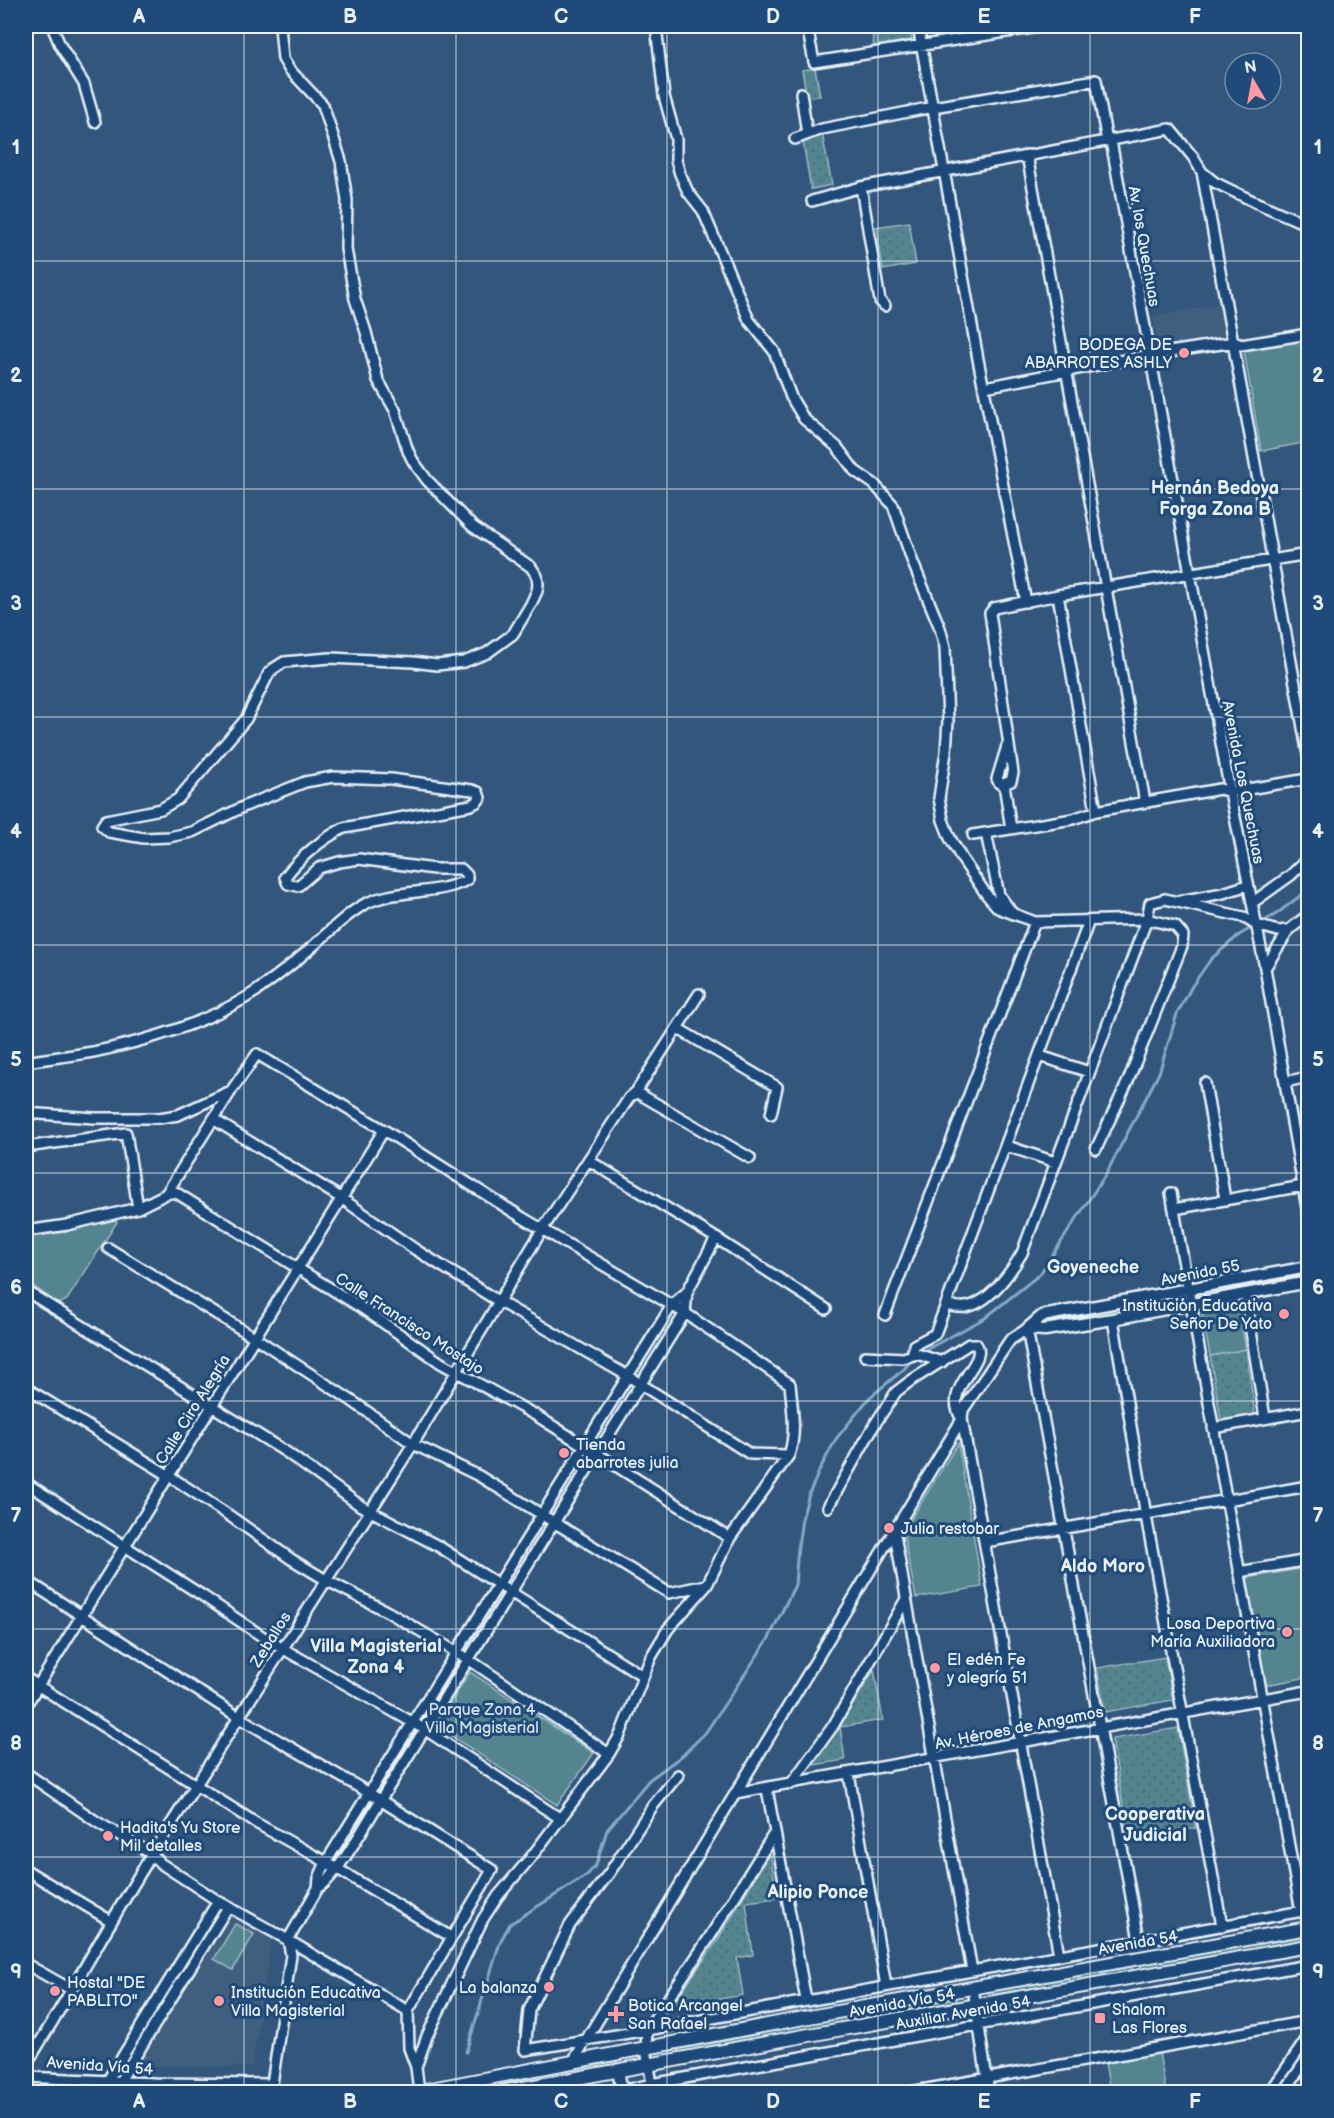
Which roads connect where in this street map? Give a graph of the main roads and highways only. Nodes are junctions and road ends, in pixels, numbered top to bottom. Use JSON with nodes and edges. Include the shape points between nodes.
{"nodes":[{"id":1,"x":1308,"y":1928,"type":"edge"},
{"id":2,"x":1308,"y":1946,"type":"edge"},
{"id":3,"x":973,"y":1988,"type":"joint"},
{"id":4,"x":417,"y":2092,"type":"edge"},
{"id":5,"x":502,"y":2092,"type":"edge"}],
"edges":[{"from":1,"to":3,"type":"main road","name":"Avenida 54"},
{"from":2,"to":5,"type":"main road","name":"Avenida Vía 54"},
{"from":3,"to":4,"type":"main road","name":"Avenida Vía 54"}]}
